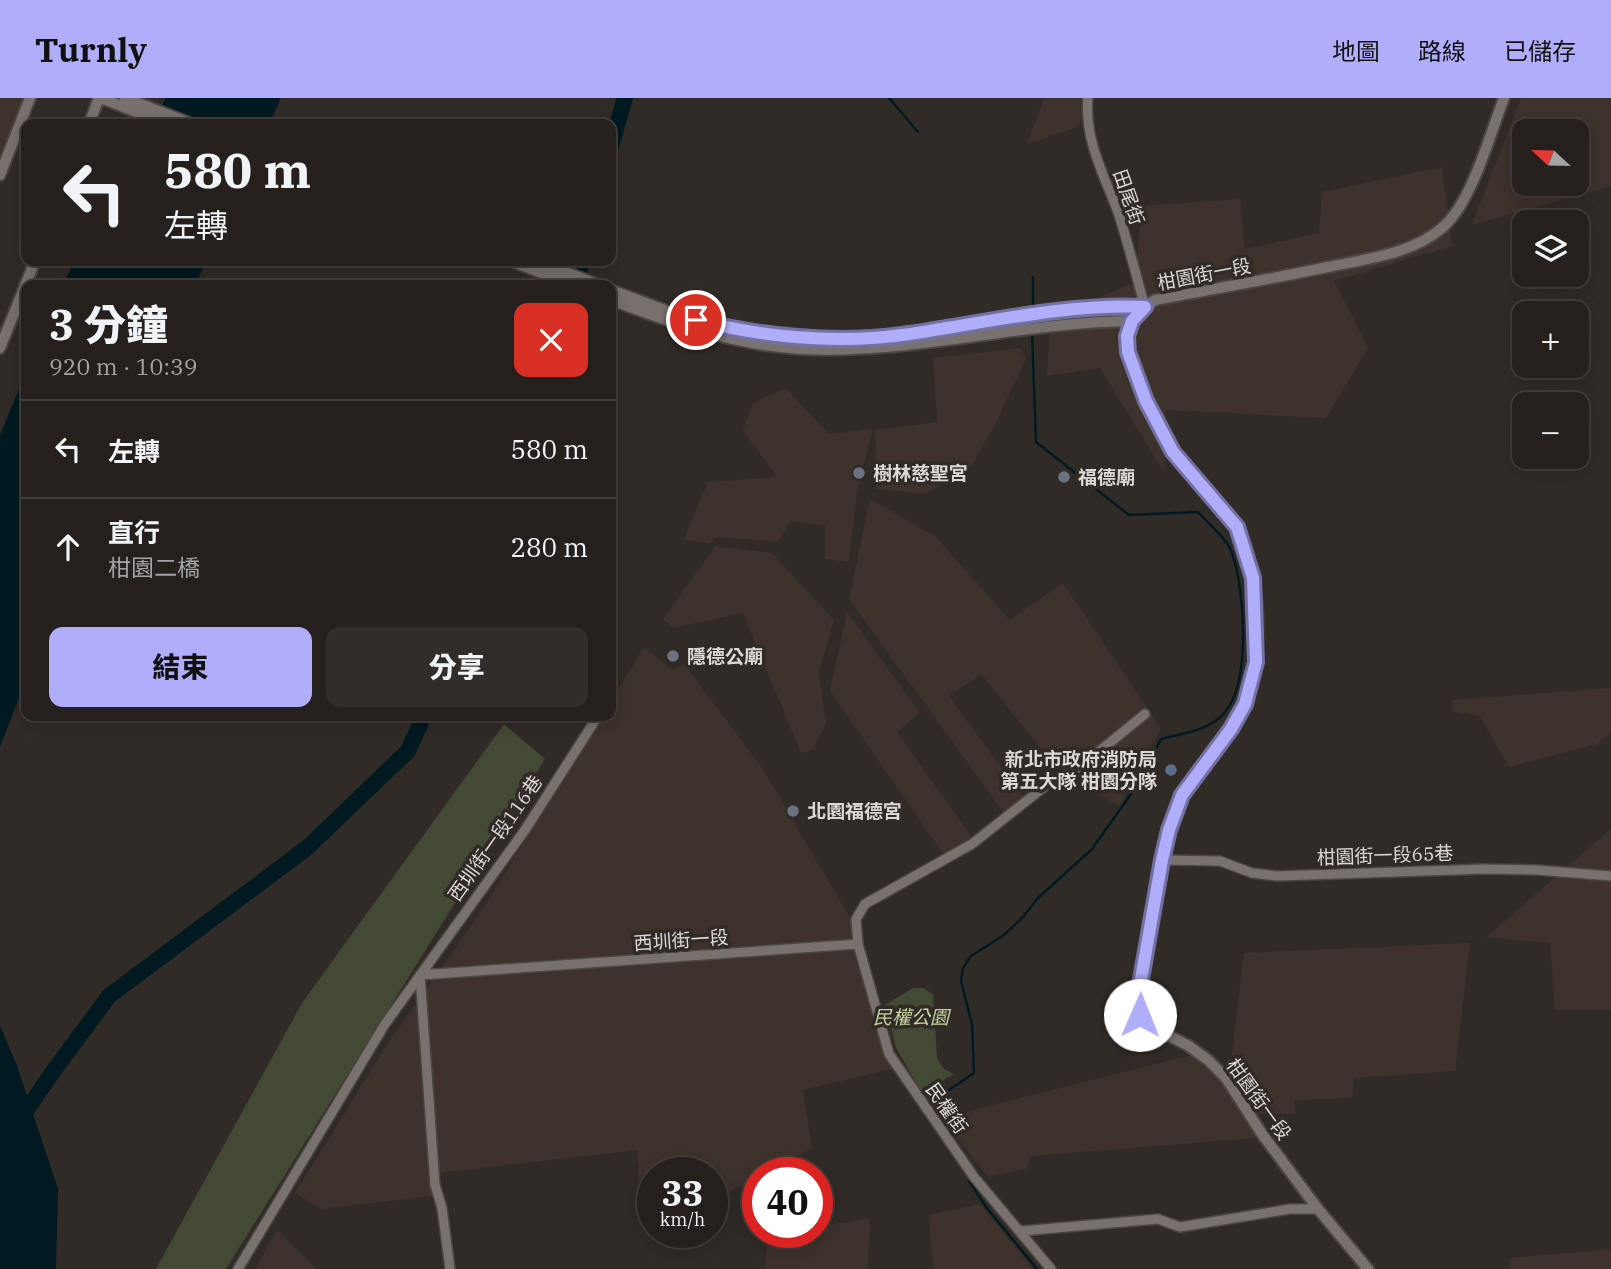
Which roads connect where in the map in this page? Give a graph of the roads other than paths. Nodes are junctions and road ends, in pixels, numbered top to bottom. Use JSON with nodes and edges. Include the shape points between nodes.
{"nodes":[{"id":1,"x":30,"y":98,"type":"edge"},
{"id":2,"x":100,"y":98,"type":"edge"},
{"id":3,"x":125,"y":98,"type":"edge"},
{"id":4,"x":1088,"y":98,"type":"edge"},
{"id":5,"x":1504,"y":98,"type":"edge"},
{"id":6,"x":22,"y":119,"type":"edge"},
{"id":7,"x":91,"y":119,"type":"edge"},
{"id":8,"x":154,"y":119,"type":"edge"},
{"id":9,"x":179,"y":119,"type":"edge"},
{"id":10,"x":21,"y":121,"type":"edge"},
{"id":11,"x":0,"y":175,"type":"edge"},
{"id":12,"x":524,"y":266,"type":"edge"},
{"id":13,"x":550,"y":266,"type":"edge"},
{"id":14,"x":560,"y":280,"type":"edge"},
{"id":15,"x":586,"y":280,"type":"edge"},
{"id":16,"x":616,"y":292,"type":"edge"},
{"id":17,"x":21,"y":294,"type":"edge"},
{"id":18,"x":616,"y":302,"type":"edge"},
{"id":19,"x":1145,"y":307,"type":"junction"},
{"id":20,"x":1132,"y":321,"type":"junction"},
{"id":21,"x":0,"y":348,"type":"edge"},
{"id":22,"x":1145,"y":714,"type":"dead end"},
{"id":23,"x":595,"y":721,"type":"edge"},
{"id":24,"x":1162,"y":860,"type":"junction"},
{"id":25,"x":1611,"y":876,"type":"edge"},
{"id":26,"x":858,"y":944,"type":"junction"},
{"id":27,"x":420,"y":975,"type":"junction"},
{"id":28,"x":1318,"y":1209,"type":"junction"},
{"id":29,"x":1021,"y":1231,"type":"junction"},
{"id":30,"x":238,"y":1269,"type":"edge"},
{"id":31,"x":450,"y":1269,"type":"edge"},
{"id":32,"x":1051,"y":1269,"type":"edge"},
{"id":33,"x":1368,"y":1269,"type":"edge"}],
"edges":[{"from":1,"to":6,"type":"street"},
{"from":2,"to":7,"type":"street"},
{"from":2,"to":8,"type":"street"},
{"from":3,"to":9,"type":"street"},
{"from":4,"to":19,"type":"street","name":"田尾街","via":[[1091,143]]},
{"from":5,"to":19,"type":"street","name":"柑園街一段","via":[[1464,197],[1444,227],[1428,238],[1373,258],[1155,300]]},
{"from":10,"to":11,"type":"street"},
{"from":12,"to":14,"type":"street"},
{"from":13,"to":15,"type":"street"},
{"from":16,"to":19,"type":"street","via":[[731,329],[836,338],[880,337],[1121,305]]},
{"from":17,"to":21,"type":"street"},
{"from":18,"to":20,"type":"street","via":[[690,329],[801,349],[864,349],[1087,322]]},
{"from":19,"to":20,"type":"street","name":"柑園街一段"},
{"from":20,"to":24,"type":"street","name":"柑園街一段","via":[[1128,352],[1146,401],[1173,452],[1237,527],[1253,578],[1256,617],[1256,662],[1245,704],[1182,795]]},
{"from":22,"to":26,"type":"street","via":[[972,844],[865,904],[856,919]]},
{"from":23,"to":27,"type":"street","name":"西圳街一段116巷","via":[[525,830]]},
{"from":24,"to":25,"type":"street","name":"柑園街一段65巷","via":[[1220,860],[1252,873],[1277,876],[1484,869]]},
{"from":24,"to":28,"type":"street","name":"柑園街一段","via":[[1137,1002],[1140,1015],[1148,1025],[1189,1046],[1226,1078]]},
{"from":26,"to":27,"type":"street","name":"西圳街一段"},
{"from":26,"to":29,"type":"street","name":"民權街","via":[[889,1054],[974,1177]]},
{"from":27,"to":30,"type":"street","name":"西圳街一段116巷","via":[[385,1024]]},
{"from":27,"to":31,"type":"street","via":[[435,1185]]},
{"from":28,"to":29,"type":"street","via":[[1290,1209],[1180,1227],[1158,1219]]},
{"from":28,"to":33,"type":"street","name":"柑園街一段"},
{"from":29,"to":32,"type":"street","name":"民權街"}]}
